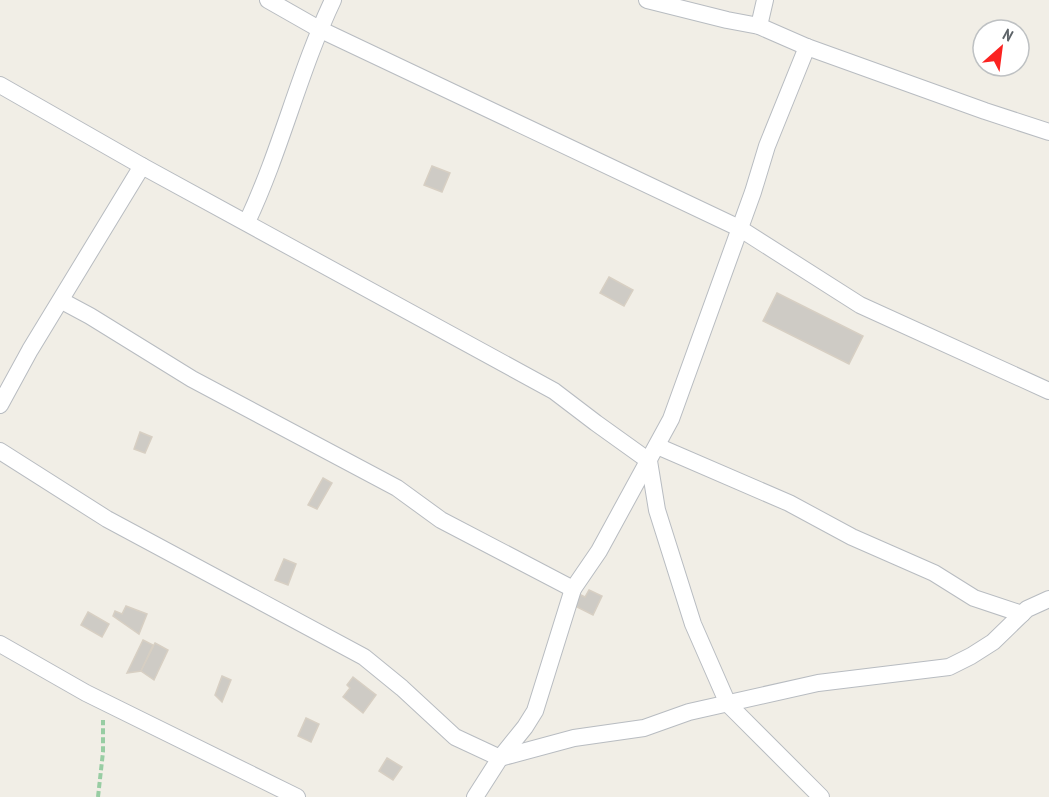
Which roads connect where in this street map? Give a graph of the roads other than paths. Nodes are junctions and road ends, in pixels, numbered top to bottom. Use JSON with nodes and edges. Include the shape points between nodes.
{"nodes":[{"id":1,"x":268,"y":0,"type":"edge"},
{"id":2,"x":333,"y":0,"type":"edge"},
{"id":3,"x":647,"y":0,"type":"edge"},
{"id":4,"x":765,"y":0,"type":"edge"},
{"id":5,"x":759,"y":26,"type":"junction"},
{"id":6,"x":320,"y":29,"type":"junction"},
{"id":7,"x":807,"y":47,"type":"junction"},
{"id":8,"x":0,"y":85,"type":"edge"},
{"id":9,"x":1049,"y":132,"type":"edge"},
{"id":10,"x":142,"y":166,"type":"junction"},
{"id":11,"x":247,"y":222,"type":"junction"},
{"id":12,"x":739,"y":228,"type":"junction"},
{"id":13,"x":62,"y":301,"type":"junction"},
{"id":14,"x":1049,"y":392,"type":"edge"},
{"id":15,"x":0,"y":405,"type":"edge"},
{"id":16,"x":0,"y":451,"type":"edge"},
{"id":17,"x":653,"y":453,"type":"junction"},
{"id":18,"x":573,"y":589,"type":"junction"},
{"id":19,"x":1049,"y":599,"type":"edge"},
{"id":20,"x":1022,"y":614,"type":"junction"},
{"id":21,"x":0,"y":644,"type":"edge"},
{"id":22,"x":728,"y":704,"type":"junction"},
{"id":23,"x":500,"y":758,"type":"junction"},
{"id":24,"x":820,"y":796,"type":"edge"},
{"id":25,"x":297,"y":797,"type":"edge"},
{"id":26,"x":475,"y":797,"type":"edge"}],
"edges":[{"from":1,"to":6,"type":"street"},
{"from":2,"to":6,"type":"street"},
{"from":3,"to":5,"type":"street"},
{"from":4,"to":5,"type":"street"},
{"from":5,"to":7,"type":"street"},
{"from":6,"to":11,"type":"street","via":[[265,184]]},
{"from":6,"to":12,"type":"street"},
{"from":7,"to":9,"type":"street"},
{"from":7,"to":12,"type":"street"},
{"from":8,"to":10,"type":"street"},
{"from":10,"to":11,"type":"street"},
{"from":10,"to":13,"type":"street"},
{"from":11,"to":17,"type":"street","via":[[554,391],[596,423]]},
{"from":12,"to":14,"type":"street","via":[[860,305]]},
{"from":12,"to":17,"type":"street","via":[[671,419]]},
{"from":13,"to":15,"type":"street"},
{"from":13,"to":18,"type":"street","via":[[192,379],[397,488],[441,520]]},
{"from":16,"to":23,"type":"street","via":[[107,519],[364,657],[455,737]]},
{"from":17,"to":18,"type":"street","via":[[599,551]]},
{"from":17,"to":20,"type":"street","via":[[789,503],[852,537],[934,573],[974,598]]},
{"from":17,"to":22,"type":"street","via":[[657,510],[693,624]]},
{"from":18,"to":23,"type":"street","via":[[535,711]]},
{"from":19,"to":20,"type":"street"},
{"from":20,"to":22,"type":"street","via":[[993,642],[949,667],[818,683]]},
{"from":21,"to":25,"type":"street","via":[[104,702]]},
{"from":22,"to":23,"type":"street","via":[[689,712],[644,728],[574,738]]},
{"from":22,"to":24,"type":"street"},
{"from":23,"to":26,"type":"street"}]}
